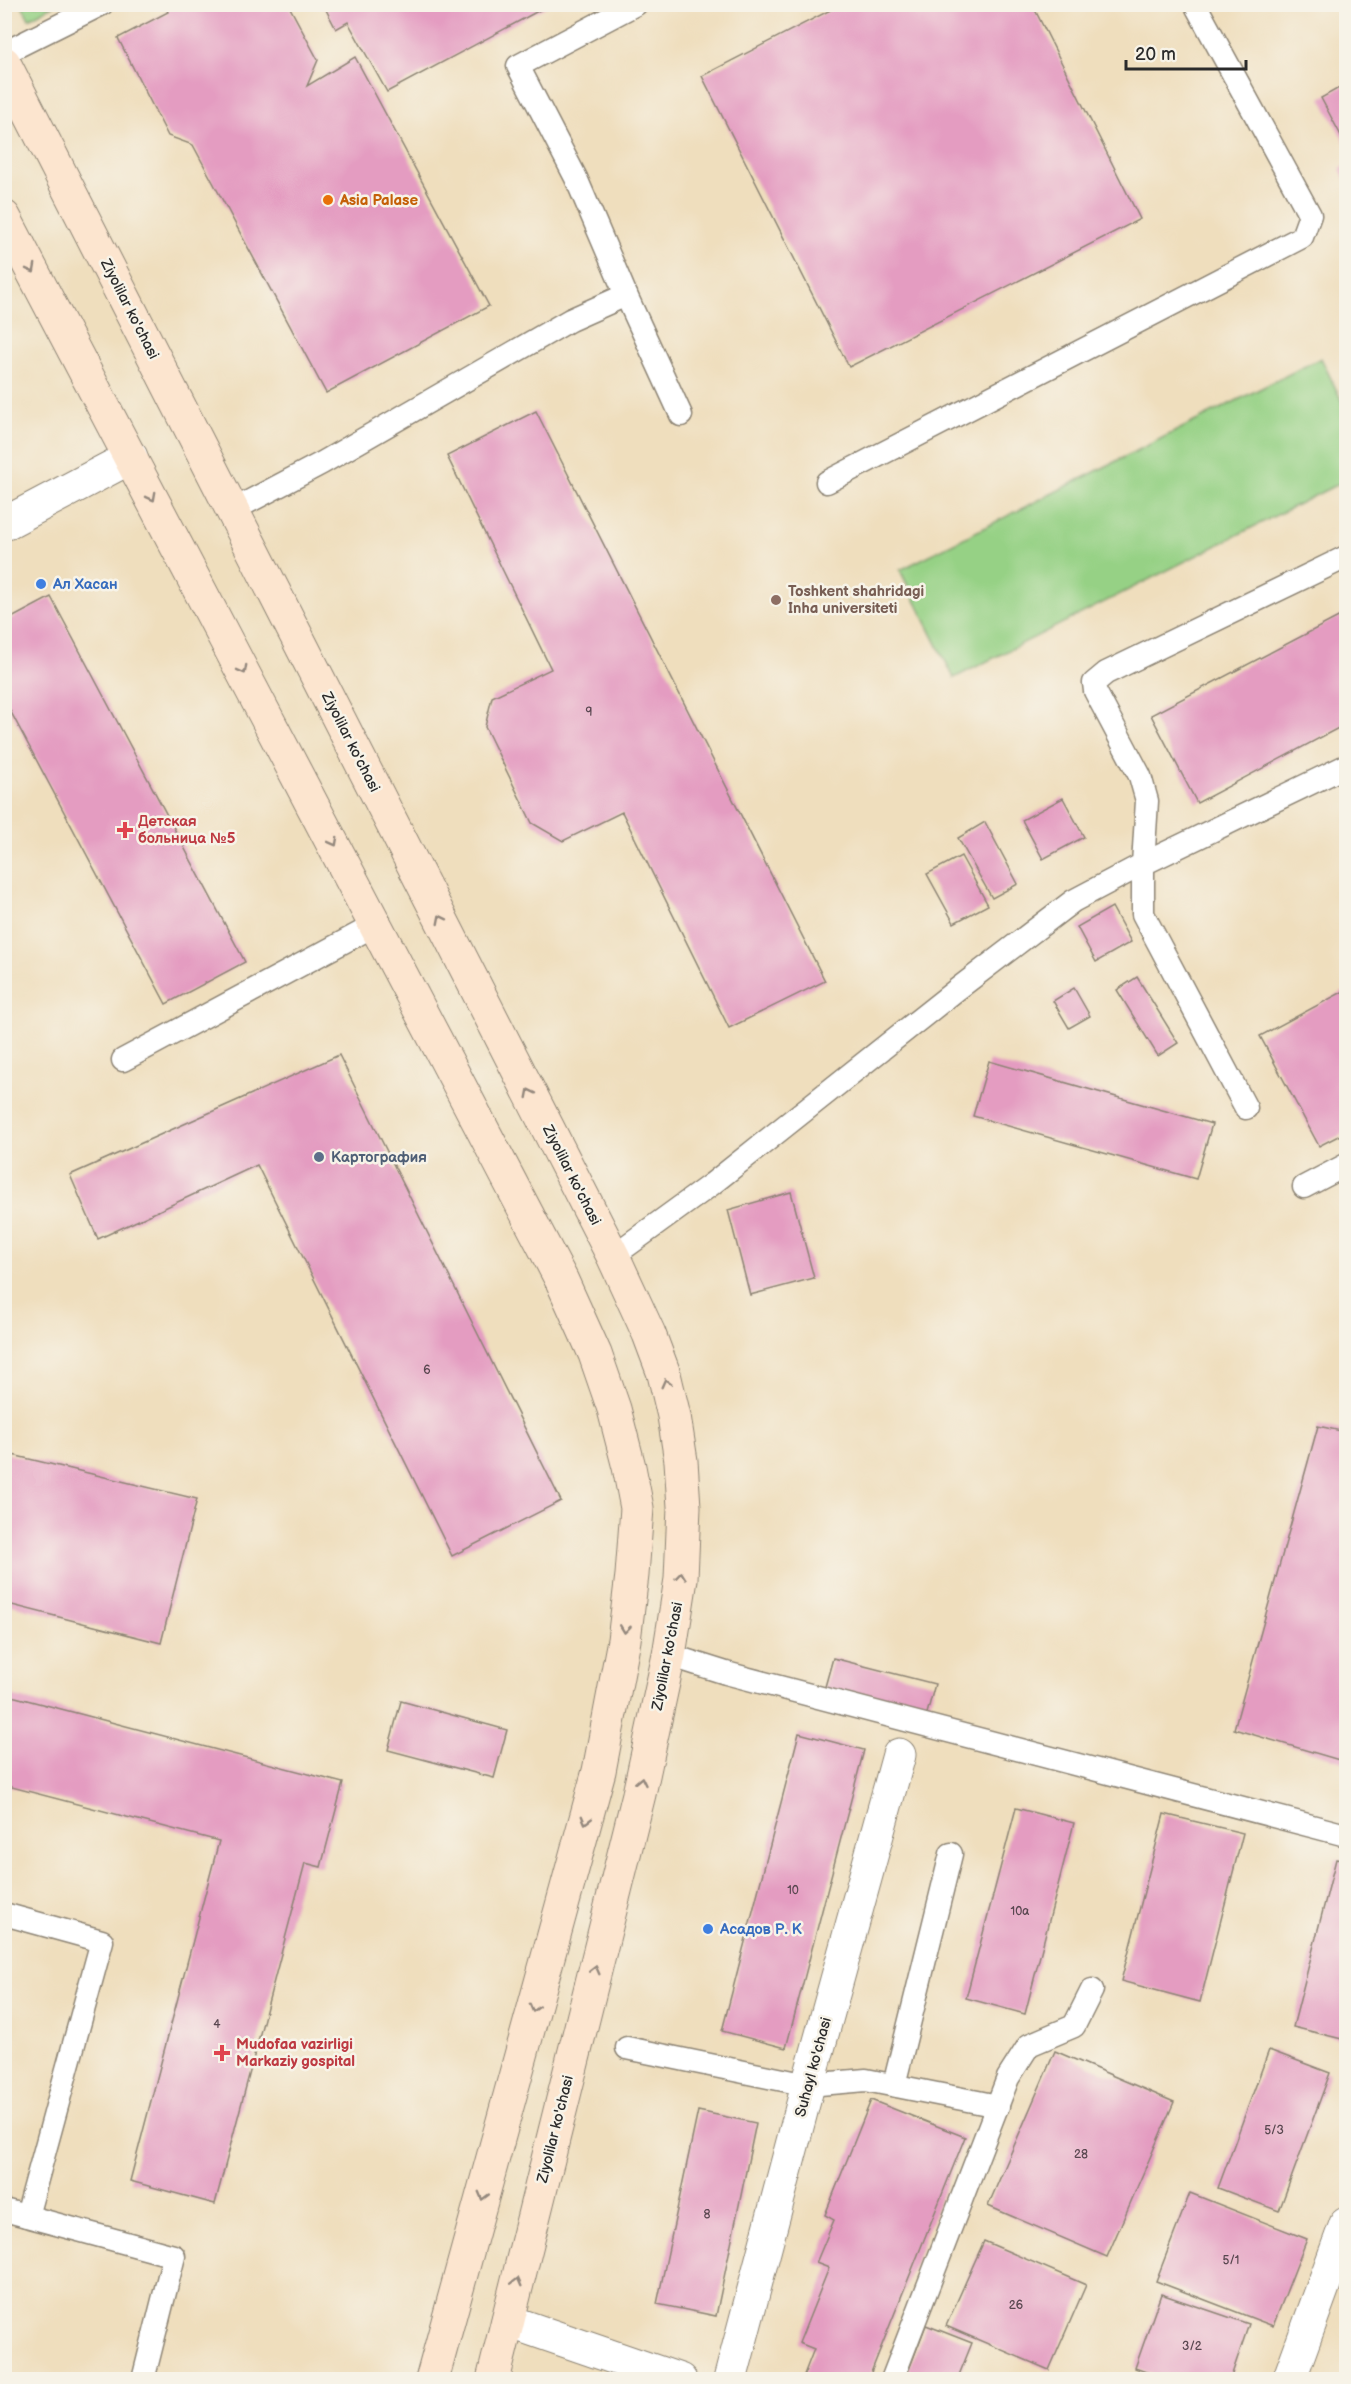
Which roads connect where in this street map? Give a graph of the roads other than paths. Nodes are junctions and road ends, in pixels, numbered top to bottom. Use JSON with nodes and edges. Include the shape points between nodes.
{"nodes":[{"id":1,"x":102,"y":4,"type":"edge"},
{"id":2,"x":636,"y":4,"type":"edge"},
{"id":3,"x":1195,"y":4,"type":"edge"},
{"id":4,"x":4,"y":53,"type":"edge"},
{"id":5,"x":4,"y":63,"type":"edge"},
{"id":6,"x":4,"y":217,"type":"edge"},
{"id":7,"x":626,"y":295,"type":"junction"},
{"id":8,"x":681,"y":414,"type":"dead end"},
{"id":9,"x":131,"y":458,"type":"junction"},
{"id":10,"x":827,"y":482,"type":"dead end"},
{"id":11,"x":233,"y":510,"type":"junction"},
{"id":12,"x":4,"y":524,"type":"edge"},
{"id":13,"x":1347,"y":557,"type":"edge"},
{"id":14,"x":1347,"y":766,"type":"edge"},
{"id":15,"x":1143,"y":864,"type":"junction"},
{"id":16,"x":377,"y":924,"type":"junction"},
{"id":17,"x":123,"y":1060,"type":"dead end"},
{"id":18,"x":1246,"y":1108,"type":"dead end"},
{"id":19,"x":1347,"y":1165,"type":"edge"},
{"id":20,"x":1304,"y":1187,"type":"dead end"},
{"id":21,"x":613,"y":1256,"type":"junction"},
{"id":22,"x":669,"y":1655,"type":"junction"},
{"id":23,"x":899,"y":1755,"type":"dead end"},
{"id":24,"x":1347,"y":1835,"type":"edge"},
{"id":25,"x":951,"y":1854,"type":"dead end"},
{"id":26,"x":4,"y":1914,"type":"edge"},
{"id":27,"x":1092,"y":1990,"type":"dead end"},
{"id":28,"x":627,"y":2048,"type":"dead end"},
{"id":29,"x":808,"y":2085,"type":"junction"},
{"id":30,"x":894,"y":2085,"type":"junction"},
{"id":31,"x":998,"y":2106,"type":"junction"},
{"id":32,"x":4,"y":2210,"type":"edge"},
{"id":33,"x":27,"y":2216,"type":"junction"},
{"id":34,"x":1347,"y":2224,"type":"edge"},
{"id":35,"x":508,"y":2321,"type":"junction"},
{"id":36,"x":143,"y":2379,"type":"edge"},
{"id":37,"x":432,"y":2379,"type":"edge"},
{"id":38,"x":493,"y":2379,"type":"edge"},
{"id":39,"x":680,"y":2379,"type":"edge"},
{"id":40,"x":730,"y":2379,"type":"edge"},
{"id":41,"x":892,"y":2379,"type":"edge"},
{"id":42,"x":1289,"y":2379,"type":"edge"}],
"edges":[{"from":1,"to":4,"type":"lane"},
{"from":2,"to":7,"type":"lane","via":[[518,66],[576,178]]},
{"from":3,"to":10,"type":"lane","via":[[1310,215],[1302,237]]},
{"from":5,"to":11,"type":"main road","name":"Ziyolilar ko'chasi"},
{"from":6,"to":9,"type":"main road","one_way":true},
{"from":7,"to":8,"type":"lane"},
{"from":7,"to":11,"type":"lane","via":[[570,320]]},
{"from":9,"to":12,"type":"street"},
{"from":9,"to":16,"type":"main road","one_way":true},
{"from":21,"to":11,"type":"main road","name":"Ziyolilar ko'chasi","one_way":true},
{"from":13,"to":15,"type":"lane","via":[[1094,683],[1140,776],[1147,801]]},
{"from":14,"to":15,"type":"lane"},
{"from":15,"to":18,"type":"lane","via":[[1143,914]]},
{"from":15,"to":21,"type":"lane","via":[[1073,901],[712,1184]]},
{"from":16,"to":17,"type":"lane"},
{"from":16,"to":37,"type":"main road","one_way":true,"via":[[562,1281],[614,1409],[637,1508],[624,1640],[599,1771]]},
{"from":19,"to":20,"type":"lane"},
{"from":22,"to":21,"type":"main road","name":"Ziyolilar ko'chasi","one_way":true,"via":[[684,1543],[681,1461],[664,1374]]},
{"from":22,"to":24,"type":"lane"},
{"from":35,"to":22,"type":"main road","name":"Ziyolilar ko'chasi","one_way":true,"via":[[639,1794]]},
{"from":23,"to":29,"type":"street","name":"Suhayl ko'chasi"},
{"from":25,"to":30,"type":"lane"},
{"from":26,"to":33,"type":"lane","via":[[102,1941]]},
{"from":27,"to":31,"type":"lane","via":[[1074,2026],[1029,2045],[1008,2078]]},
{"from":28,"to":29,"type":"lane"},
{"from":29,"to":30,"type":"lane","via":[[866,2080]]},
{"from":29,"to":40,"type":"street","name":"Suhayl ko'chasi"},
{"from":30,"to":31,"type":"lane"},
{"from":31,"to":41,"type":"lane"},
{"from":32,"to":33,"type":"lane"},
{"from":33,"to":36,"type":"lane","via":[[174,2256]]},
{"from":34,"to":42,"type":"street"},
{"from":35,"to":38,"type":"main road","name":"Ziyolilar ko'chasi"},
{"from":35,"to":39,"type":"street"}]}
